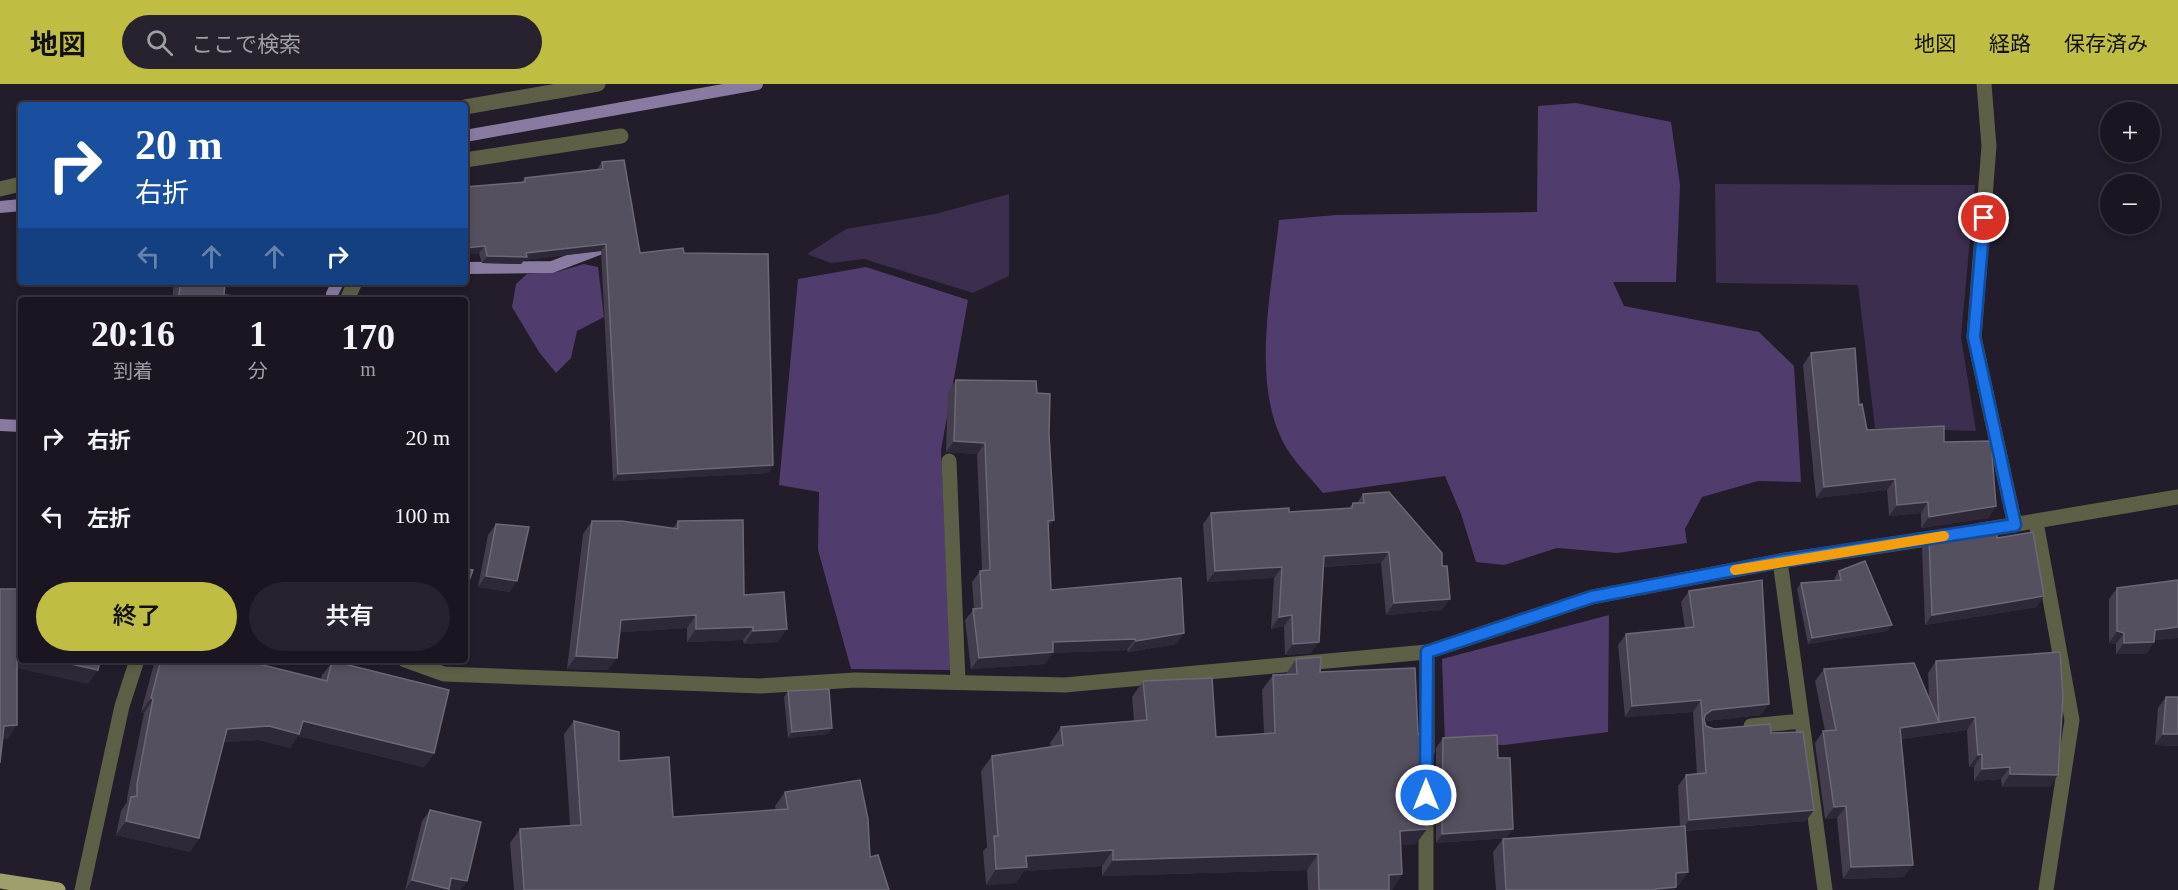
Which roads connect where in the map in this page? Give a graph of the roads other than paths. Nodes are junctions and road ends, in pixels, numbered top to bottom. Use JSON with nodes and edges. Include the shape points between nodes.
{"nodes":[{"id":1,"x":598,"y":84,"type":"edge"},
{"id":2,"x":1984,"y":84,"type":"edge"},
{"id":3,"x":468,"y":106,"type":"edge"},
{"id":4,"x":621,"y":136,"type":"dead end"},
{"id":5,"x":468,"y":160,"type":"edge"},
{"id":6,"x":18,"y":185,"type":"edge"},
{"id":7,"x":0,"y":189,"type":"edge"},
{"id":8,"x":949,"y":461,"type":"dead end"},
{"id":9,"x":2178,"y":497,"type":"edge"},
{"id":10,"x":2036,"y":522,"type":"junction"},
{"id":11,"x":2015,"y":525,"type":"junction"},
{"id":12,"x":1780,"y":561,"type":"junction"},
{"id":13,"x":1427,"y":652,"type":"junction"},
{"id":14,"x":136,"y":663,"type":"edge"},
{"id":15,"x":413,"y":663,"type":"edge"},
{"id":16,"x":958,"y":681,"type":"junction"},
{"id":17,"x":1802,"y":722,"type":"junction"},
{"id":18,"x":1738,"y":728,"type":"edge"},
{"id":19,"x":1426,"y":771,"type":"edge"},
{"id":20,"x":1426,"y":795,"type":"edge"},
{"id":21,"x":0,"y":881,"type":"edge"},
{"id":22,"x":58,"y":890,"type":"edge"},
{"id":23,"x":82,"y":890,"type":"edge"},
{"id":24,"x":1426,"y":890,"type":"edge"},
{"id":25,"x":1825,"y":890,"type":"edge"},
{"id":26,"x":2046,"y":890,"type":"edge"}],
"edges":[{"from":1,"to":3,"type":"street"},
{"from":2,"to":11,"type":"street","via":[[1989,146],[1974,337]]},
{"from":4,"to":5,"type":"street"},
{"from":6,"to":7,"type":"street"},
{"from":8,"to":16,"type":"street"},
{"from":9,"to":10,"type":"street"},
{"from":10,"to":11,"type":"street"},
{"from":10,"to":26,"type":"street","via":[[2072,720]]},
{"from":11,"to":12,"type":"street"},
{"from":12,"to":13,"type":"street","via":[[1592,597]]},
{"from":12,"to":17,"type":"street"},
{"from":13,"to":16,"type":"street","via":[[1065,685]]},
{"from":13,"to":19,"type":"street"},
{"from":14,"to":23,"type":"street","via":[[122,706]]},
{"from":15,"to":16,"type":"street","via":[[444,674],[760,686],[855,680]]},
{"from":17,"to":18,"type":"street"},
{"from":17,"to":25,"type":"street"},
{"from":20,"to":24,"type":"street"},
{"from":21,"to":22,"type":"main road"}]}
